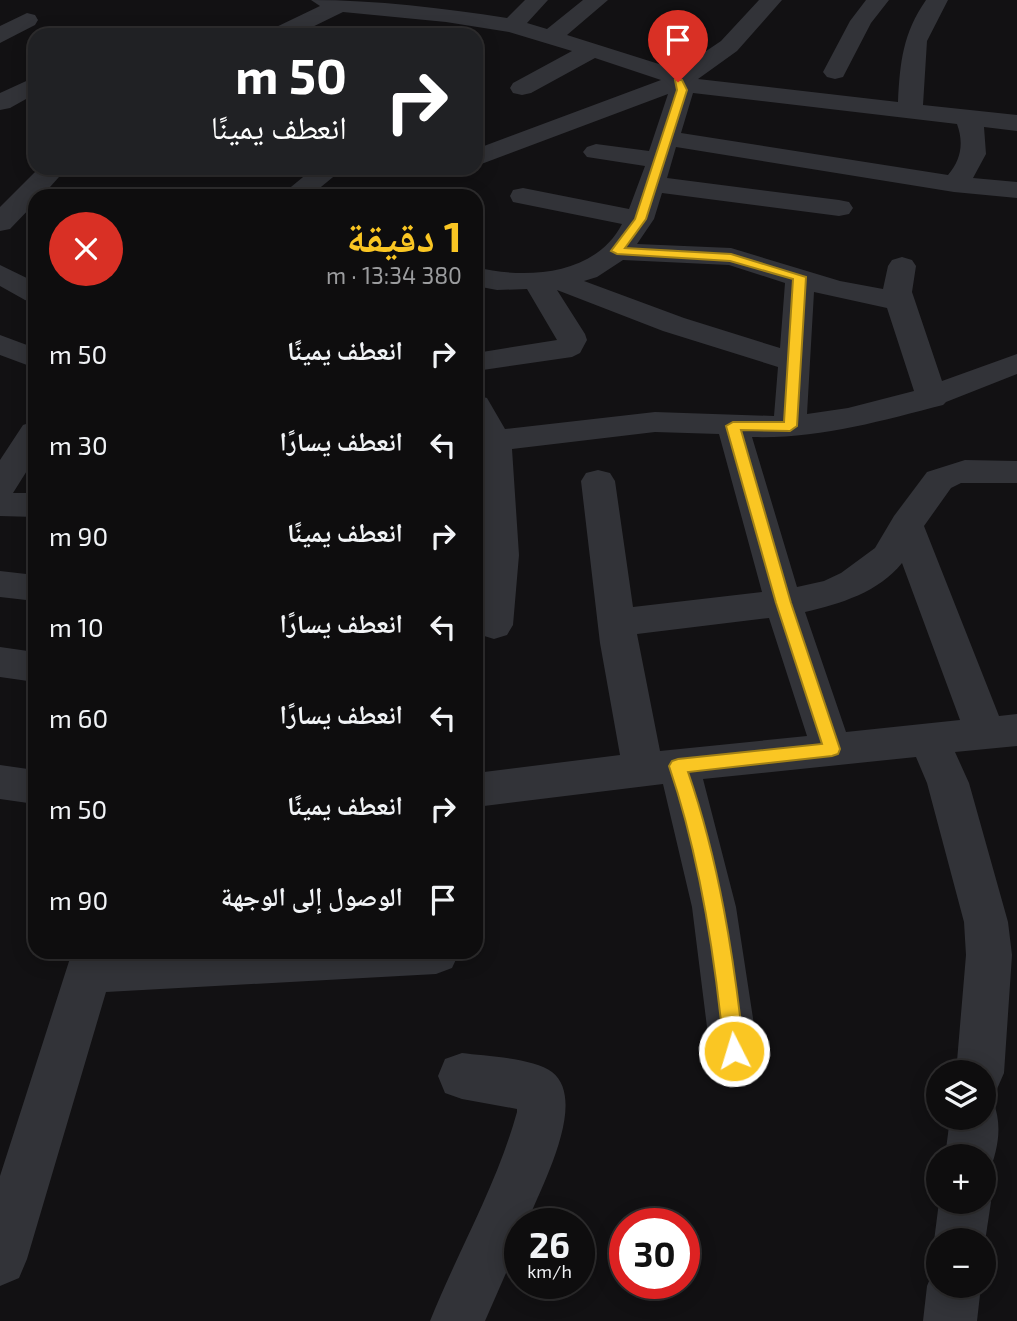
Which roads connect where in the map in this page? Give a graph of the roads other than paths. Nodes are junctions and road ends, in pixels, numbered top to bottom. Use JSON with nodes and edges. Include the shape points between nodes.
{"nodes":[{"id":1,"x":537,"y":0,"type":"edge"},
{"id":2,"x":597,"y":0,"type":"edge"},
{"id":3,"x":771,"y":0,"type":"edge"},
{"id":4,"x":878,"y":0,"type":"edge"},
{"id":5,"x":937,"y":0,"type":"edge"},
{"id":6,"x":331,"y":3,"type":"edge"},
{"id":7,"x":475,"y":18,"type":"edge"},
{"id":8,"x":27,"y":20,"type":"dead end"},
{"id":9,"x":512,"y":26,"type":"junction"},
{"id":10,"x":290,"y":28,"type":"edge"},
{"id":11,"x":0,"y":36,"type":"edge"},
{"id":12,"x":552,"y":36,"type":"junction"},
{"id":13,"x":594,"y":49,"type":"junction"},
{"id":14,"x":835,"y":72,"type":"dead end"},
{"id":15,"x":678,"y":82,"type":"junction"},
{"id":16,"x":28,"y":88,"type":"edge"},
{"id":17,"x":522,"y":88,"type":"dead end"},
{"id":18,"x":1,"y":102,"type":"edge"},
{"id":19,"x":28,"y":109,"type":"edge"},
{"id":20,"x":910,"y":112,"type":"junction"},
{"id":21,"x":968,"y":119,"type":"junction"},
{"id":22,"x":1017,"y":123,"type":"edge"},
{"id":23,"x":483,"y":151,"type":"edge"},
{"id":24,"x":596,"y":152,"type":"dead end"},
{"id":25,"x":659,"y":161,"type":"junction"},
{"id":26,"x":46,"y":175,"type":"edge"},
{"id":27,"x":322,"y":175,"type":"edge"},
{"id":28,"x":954,"y":184,"type":"junction"},
{"id":29,"x":29,"y":189,"type":"edge"},
{"id":30,"x":302,"y":189,"type":"edge"},
{"id":31,"x":28,"y":190,"type":"edge"},
{"id":32,"x":1017,"y":190,"type":"edge"},
{"id":33,"x":523,"y":197,"type":"dead end"},
{"id":34,"x":839,"y":208,"type":"dead end"},
{"id":35,"x":640,"y":219,"type":"junction"},
{"id":36,"x":0,"y":223,"type":"edge"},
{"id":37,"x":617,"y":251,"type":"junction"},
{"id":38,"x":902,"y":266,"type":"dead end"},
{"id":39,"x":0,"y":274,"type":"edge"},
{"id":40,"x":800,"y":277,"type":"junction"},
{"id":41,"x":483,"y":279,"type":"edge"},
{"id":42,"x":546,"y":279,"type":"junction"},
{"id":43,"x":28,"y":290,"type":"edge"},
{"id":44,"x":899,"y":302,"type":"junction"},
{"id":45,"x":0,"y":344,"type":"edge"},
{"id":46,"x":28,"y":356,"type":"edge"},
{"id":47,"x":483,"y":361,"type":"edge"},
{"id":48,"x":794,"y":362,"type":"junction"},
{"id":49,"x":1017,"y":363,"type":"edge"},
{"id":50,"x":932,"y":398,"type":"junction"},
{"id":51,"x":733,"y":426,"type":"junction"},
{"id":52,"x":790,"y":426,"type":"junction"},
{"id":53,"x":486,"y":442,"type":"edge"},
{"id":54,"x":28,"y":443,"type":"edge"},
{"id":55,"x":1017,"y":472,"type":"edge"},
{"id":56,"x":598,"y":481,"type":"dead end"},
{"id":57,"x":0,"y":486,"type":"edge"},
{"id":58,"x":0,"y":504,"type":"edge"},
{"id":59,"x":28,"y":505,"type":"edge"},
{"id":60,"x":906,"y":525,"type":"junction"},
{"id":61,"x":0,"y":584,"type":"edge"},
{"id":62,"x":28,"y":587,"type":"edge"},
{"id":63,"x":783,"y":603,"type":"junction"},
{"id":64,"x":617,"y":623,"type":"junction"},
{"id":65,"x":494,"y":625,"type":"dead end"},
{"id":66,"x":0,"y":662,"type":"edge"},
{"id":67,"x":28,"y":666,"type":"edge"},
{"id":68,"x":1001,"y":731,"type":"edge"},
{"id":69,"x":928,"y":738,"type":"junction"},
{"id":70,"x":832,"y":749,"type":"junction"},
{"id":71,"x":661,"y":767,"type":"junction"},
{"id":72,"x":0,"y":782,"type":"edge"},
{"id":73,"x":28,"y":786,"type":"edge"},
{"id":74,"x":483,"y":789,"type":"edge"},
{"id":75,"x":207,"y":959,"type":"edge"},
{"id":76,"x":92,"y":962,"type":"edge"},
{"id":77,"x":734,"y":1051,"type":"dead end"},
{"id":78,"x":981,"y":1060,"type":"edge"},
{"id":79,"x":462,"y":1076,"type":"dead end"},
{"id":80,"x":0,"y":1259,"type":"edge"},
{"id":81,"x":953,"y":1298,"type":"edge"},
{"id":82,"x":457,"y":1321,"type":"edge"},
{"id":83,"x":950,"y":1321,"type":"edge"}],
"edges":[{"from":1,"to":9,"type":"street"},
{"from":2,"to":12,"type":"street"},
{"from":3,"to":15,"type":"street","via":[[730,48]]},
{"from":4,"to":14,"type":"street","via":[[860,21]]},
{"from":5,"to":20,"type":"street","via":[[916,32]]},
{"from":6,"to":7,"type":"street"},
{"from":6,"to":10,"type":"street"},
{"from":7,"to":9,"type":"street"},
{"from":8,"to":11,"type":"street"},
{"from":9,"to":12,"type":"street"},
{"from":12,"to":13,"type":"street"},
{"from":13,"to":15,"type":"street"},
{"from":13,"to":17,"type":"street"},
{"from":15,"to":20,"type":"street"},
{"from":15,"to":23,"type":"street"},
{"from":15,"to":25,"type":"street","via":[[682,90]]},
{"from":16,"to":18,"type":"street"},
{"from":18,"to":19,"type":"street"},
{"from":20,"to":21,"type":"street"},
{"from":21,"to":22,"type":"street"},
{"from":21,"to":28,"type":"street","via":[[974,132],[972,159]]},
{"from":24,"to":25,"type":"street"},
{"from":25,"to":28,"type":"street"},
{"from":25,"to":34,"type":"street"},
{"from":25,"to":35,"type":"street"},
{"from":26,"to":29,"type":"street"},
{"from":27,"to":30,"type":"street"},
{"from":28,"to":32,"type":"street"},
{"from":31,"to":36,"type":"street"},
{"from":33,"to":35,"type":"street"},
{"from":35,"to":37,"type":"street"},
{"from":37,"to":40,"type":"street","via":[[731,257]]},
{"from":37,"to":42,"type":"street","via":[[593,268]]},
{"from":38,"to":44,"type":"street","via":[[897,283]]},
{"from":39,"to":43,"type":"street"},
{"from":40,"to":44,"type":"street"},
{"from":40,"to":48,"type":"street"},
{"from":41,"to":42,"type":"street"},
{"from":42,"to":47,"type":"street","via":[[570,334],[569,346]]},
{"from":42,"to":48,"type":"street","via":[[695,334]]},
{"from":44,"to":50,"type":"street"},
{"from":45,"to":46,"type":"street"},
{"from":48,"to":52,"type":"street"},
{"from":49,"to":50,"type":"street"},
{"from":50,"to":52,"type":"street","via":[[889,411]]},
{"from":51,"to":52,"type":"street"},
{"from":51,"to":53,"type":"street","via":[[655,422]]},
{"from":51,"to":63,"type":"street"},
{"from":53,"to":65,"type":"street","via":[[500,555]]},
{"from":54,"to":57,"type":"street"},
{"from":55,"to":60,"type":"street","via":[[950,474],[939,480]]},
{"from":56,"to":64,"type":"street"},
{"from":58,"to":59,"type":"street"},
{"from":60,"to":63,"type":"street","via":[[888,556],[854,582]]},
{"from":60,"to":68,"type":"street"},
{"from":61,"to":62,"type":"street"},
{"from":63,"to":64,"type":"street"},
{"from":63,"to":70,"type":"street"},
{"from":64,"to":71,"type":"street"},
{"from":66,"to":67,"type":"street"},
{"from":68,"to":69,"type":"street"},
{"from":69,"to":70,"type":"street"},
{"from":69,"to":78,"type":"street","via":[[948,783],[986,922],[989,955]]},
{"from":70,"to":71,"type":"street"},
{"from":71,"to":74,"type":"street"},
{"from":71,"to":77,"type":"street","via":[[691,806],[726,974]]},
{"from":72,"to":73,"type":"street"},
{"from":75,"to":76,"type":"street"},
{"from":76,"to":80,"type":"street"},
{"from":79,"to":82,"type":"street","via":[[534,1088],[542,1098],[542,1112],[493,1242]]},
{"from":81,"to":83,"type":"street"}]}
